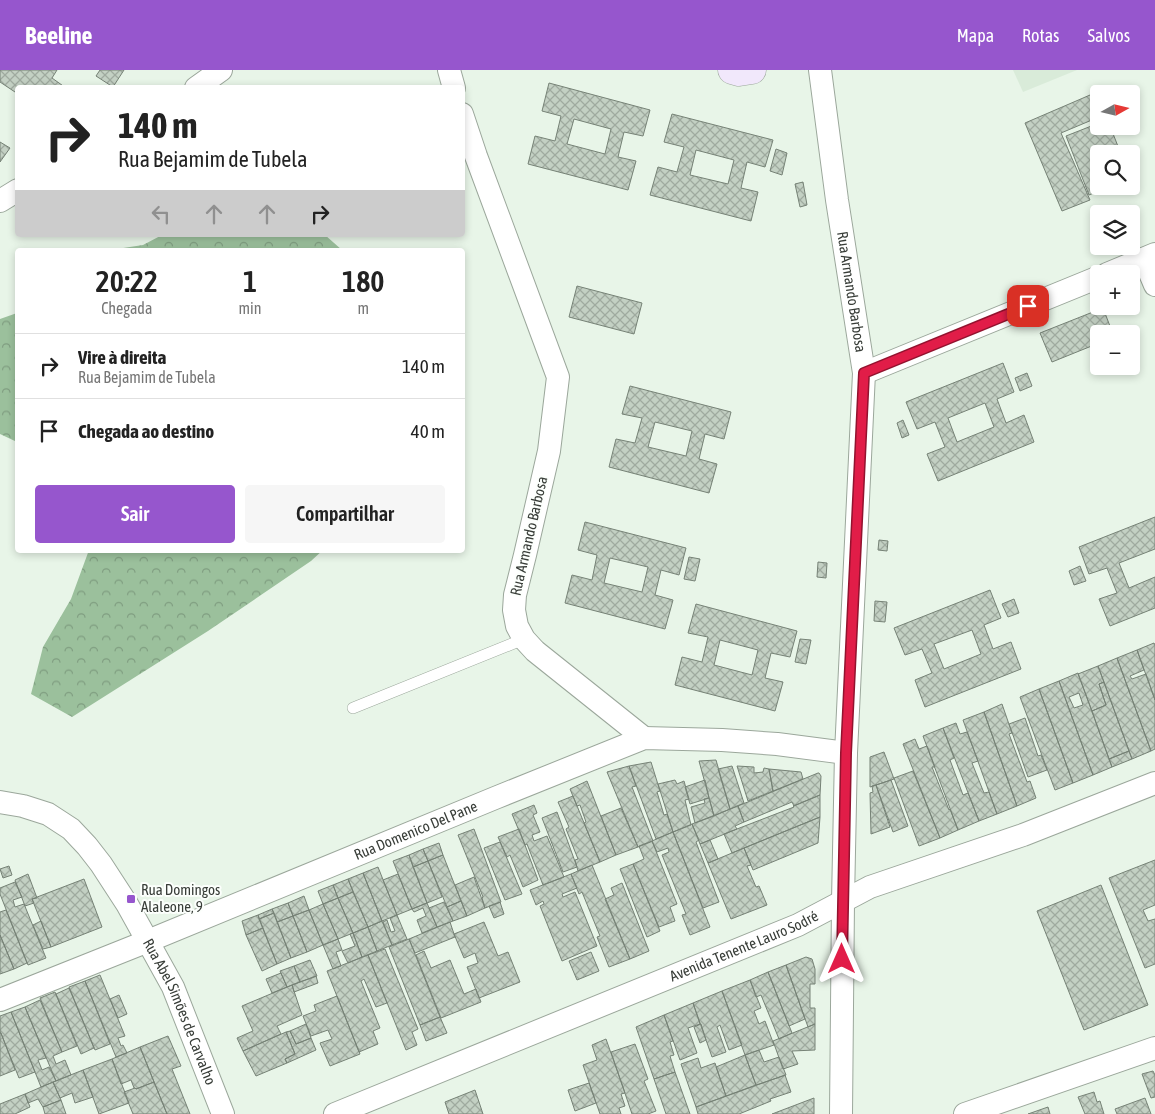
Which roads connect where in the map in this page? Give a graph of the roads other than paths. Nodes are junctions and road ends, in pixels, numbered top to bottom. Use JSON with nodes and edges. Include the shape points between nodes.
{"nodes":[{"id":1,"x":221,"y":70,"type":"edge"},
{"id":2,"x":449,"y":70,"type":"edge"},
{"id":3,"x":732,"y":70,"type":"edge"},
{"id":4,"x":752,"y":70,"type":"edge"},
{"id":5,"x":820,"y":70,"type":"edge"},
{"id":6,"x":200,"y":85,"type":"edge"},
{"id":7,"x":453,"y":85,"type":"edge"},
{"id":8,"x":465,"y":123,"type":"edge"},
{"id":9,"x":15,"y":192,"type":"edge"},
{"id":10,"x":0,"y":201,"type":"edge"},
{"id":11,"x":1150,"y":256,"type":"edge"},
{"id":12,"x":1128,"y":265,"type":"edge"},
{"id":13,"x":1090,"y":281,"type":"edge"},
{"id":14,"x":1155,"y":285,"type":"edge"},
{"id":15,"x":864,"y":373,"type":"junction"},
{"id":16,"x":524,"y":639,"type":"junction"},
{"id":17,"x":353,"y":708,"type":"dead end"},
{"id":18,"x":644,"y":738,"type":"junction"},
{"id":19,"x":846,"y":753,"type":"junction"},
{"id":20,"x":1155,"y":783,"type":"edge"},
{"id":21,"x":0,"y":802,"type":"edge"},
{"id":22,"x":843,"y":901,"type":"junction"},
{"id":23,"x":148,"y":941,"type":"junction"},
{"id":24,"x":0,"y":1000,"type":"edge"},
{"id":25,"x":1155,"y":1048,"type":"edge"},
{"id":26,"x":223,"y":1114,"type":"edge"},
{"id":27,"x":334,"y":1114,"type":"edge"},
{"id":28,"x":841,"y":1114,"type":"edge"},
{"id":29,"x":965,"y":1114,"type":"edge"}],
"edges":[{"from":1,"to":6,"type":"street"},
{"from":2,"to":7,"type":"street"},
{"from":3,"to":4,"type":"street"},
{"from":5,"to":15,"type":"street","name":"Rua Armando Barbosa"},
{"from":8,"to":16,"type":"street","name":"Rua Armando Barbosa","via":[[558,376],[549,451],[514,595],[514,610]]},
{"from":9,"to":10,"type":"street"},
{"from":11,"to":12,"type":"street"},
{"from":11,"to":14,"type":"street"},
{"from":13,"to":15,"type":"street"},
{"from":15,"to":19,"type":"street","name":"Rua Armando Barbosa"},
{"from":16,"to":17,"type":"lane"},
{"from":16,"to":18,"type":"street","name":"Rua Armando Barbosa"},
{"from":18,"to":19,"type":"street","name":"Rua Domenico Del Pane","via":[[777,744]]},
{"from":18,"to":23,"type":"street","name":"Rua Domenico Del Pane"},
{"from":19,"to":22,"type":"street","name":"Rua Armando Barbosa"},
{"from":20,"to":22,"type":"street","name":"Avenida Tenente Lauro Sodré","via":[[1023,835],[870,887]]},
{"from":21,"to":23,"type":"street","name":"Rua Abel Simões de Carvalho","via":[[48,814],[71,829],[101,864]]},
{"from":22,"to":27,"type":"street","name":"Avenida Tenente Lauro Sodré","via":[[798,925]]},
{"from":22,"to":28,"type":"street","name":"Rua Armando Barbosa"},
{"from":23,"to":24,"type":"street","name":"Rua Domenico Del Pane"},
{"from":23,"to":26,"type":"street","name":"Rua Abel Simões de Carvalho","via":[[173,987]]},
{"from":25,"to":29,"type":"street"}]}
